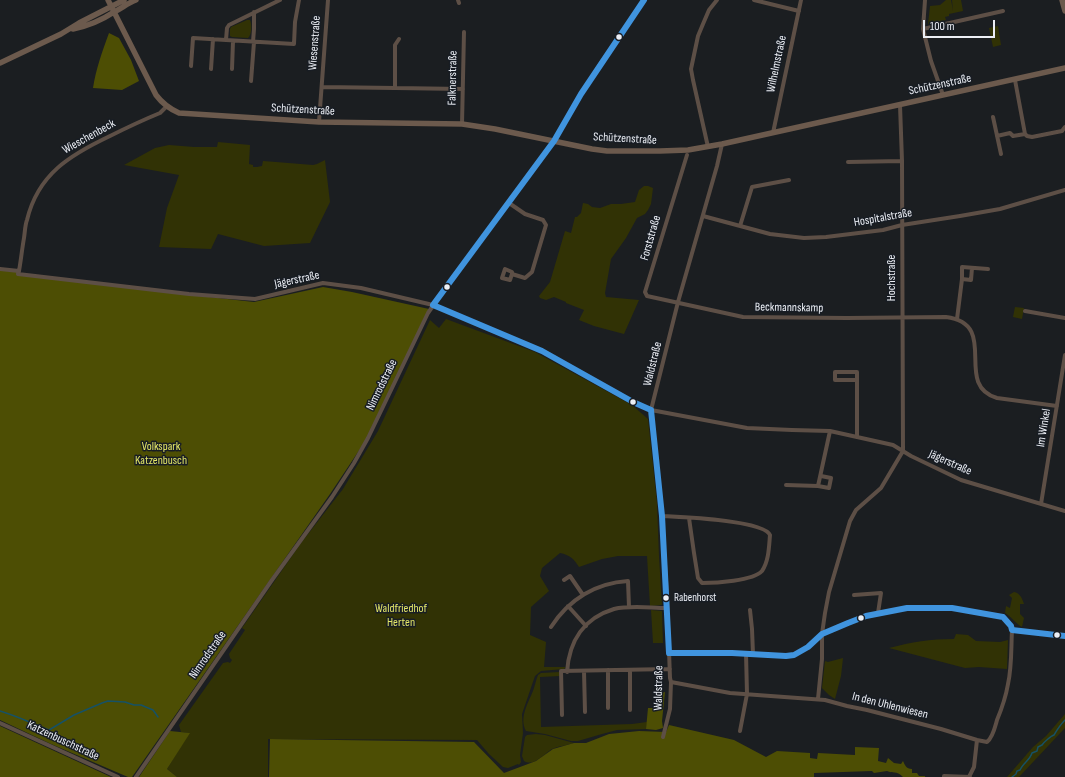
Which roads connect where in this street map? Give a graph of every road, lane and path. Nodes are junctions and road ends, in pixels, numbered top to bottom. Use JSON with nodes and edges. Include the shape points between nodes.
{"nodes":[{"id":1,"x":108,"y":0,"type":"edge"},
{"id":2,"x":124,"y":0,"type":"edge"},
{"id":3,"x":136,"y":0,"type":"edge"},
{"id":4,"x":280,"y":0,"type":"edge"},
{"id":5,"x":299,"y":0,"type":"edge"},
{"id":6,"x":328,"y":0,"type":"edge"},
{"id":7,"x":644,"y":0,"type":"edge"},
{"id":8,"x":716,"y":0,"type":"edge"},
{"id":9,"x":754,"y":0,"type":"edge"},
{"id":10,"x":802,"y":0,"type":"edge"},
{"id":11,"x":925,"y":0,"type":"edge"},
{"id":12,"x":1062,"y":0,"type":"edge"},
{"id":13,"x":113,"y":10,"type":"junction"},
{"id":14,"x":799,"y":11,"type":"junction"},
{"id":15,"x":1004,"y":11,"type":"dead end"},
{"id":16,"x":1065,"y":11,"type":"edge"},
{"id":17,"x":254,"y":12,"type":"junction"},
{"id":18,"x":923,"y":29,"type":"junction"},
{"id":19,"x":464,"y":32,"type":"dead end"},
{"id":20,"x":213,"y":39,"type":"junction"},
{"id":21,"x":399,"y":39,"type":"dead end"},
{"id":22,"x":226,"y":40,"type":"junction"},
{"id":23,"x":234,"y":40,"type":"junction"},
{"id":24,"x":253,"y":42,"type":"junction"},
{"id":25,"x":0,"y":63,"type":"edge"},
{"id":26,"x":191,"y":66,"type":"dead end"},
{"id":27,"x":1065,"y":68,"type":"edge"},
{"id":28,"x":211,"y":69,"type":"dead end"},
{"id":29,"x":232,"y":69,"type":"dead end"},
{"id":30,"x":1015,"y":80,"type":"junction"},
{"id":31,"x":251,"y":81,"type":"dead end"},
{"id":32,"x":322,"y":87,"type":"junction"},
{"id":33,"x":395,"y":88,"type":"junction"},
{"id":34,"x":463,"y":89,"type":"junction"},
{"id":35,"x":943,"y":95,"type":"junction"},
{"id":36,"x":900,"y":104,"type":"junction"},
{"id":37,"x":167,"y":106,"type":"junction"},
{"id":38,"x":993,"y":117,"type":"dead end"},
{"id":39,"x":319,"y":122,"type":"junction"},
{"id":40,"x":462,"y":124,"type":"junction"},
{"id":41,"x":1063,"y":129,"type":"edge"},
{"id":42,"x":773,"y":133,"type":"junction"},
{"id":43,"x":1025,"y":134,"type":"junction"},
{"id":44,"x":1065,"y":135,"type":"edge"},
{"id":45,"x":997,"y":136,"type":"junction"},
{"id":46,"x":554,"y":141,"type":"junction"},
{"id":47,"x":722,"y":144,"type":"junction"},
{"id":48,"x":708,"y":147,"type":"junction"},
{"id":49,"x":1001,"y":154,"type":"dead end"},
{"id":50,"x":687,"y":155,"type":"dead end"},
{"id":51,"x":902,"y":161,"type":"junction"},
{"id":52,"x":848,"y":162,"type":"dead end"},
{"id":53,"x":789,"y":180,"type":"dead end"},
{"id":54,"x":1065,"y":190,"type":"edge"},
{"id":55,"x":509,"y":203,"type":"junction"},
{"id":56,"x":703,"y":216,"type":"junction"},
{"id":57,"x":902,"y":225,"type":"junction"},
{"id":58,"x":740,"y":226,"type":"junction"},
{"id":59,"x":972,"y":268,"type":"junction"},
{"id":60,"x":0,"y":269,"type":"edge"},
{"id":61,"x":988,"y":269,"type":"dead end"},
{"id":62,"x":19,"y":271,"type":"junction"},
{"id":63,"x":512,"y":274,"type":"dead end"},
{"id":64,"x":962,"y":279,"type":"junction"},
{"id":65,"x":678,"y":302,"type":"junction"},
{"id":66,"x":434,"y":305,"type":"junction"},
{"id":67,"x":1025,"y":312,"type":"dead end"},
{"id":68,"x":902,"y":317,"type":"junction"},
{"id":69,"x":957,"y":318,"type":"junction"},
{"id":70,"x":1065,"y":318,"type":"edge"},
{"id":71,"x":1065,"y":355,"type":"edge"},
{"id":72,"x":857,"y":380,"type":"junction"},
{"id":73,"x":1057,"y":406,"type":"junction"},
{"id":74,"x":652,"y":410,"type":"junction"},
{"id":75,"x":830,"y":430,"type":"junction"},
{"id":76,"x":857,"y":437,"type":"junction"},
{"id":77,"x":903,"y":451,"type":"junction"},
{"id":78,"x":821,"y":476,"type":"junction"},
{"id":79,"x":786,"y":485,"type":"dead end"},
{"id":80,"x":818,"y":486,"type":"junction"},
{"id":81,"x":1041,"y":504,"type":"junction"},
{"id":82,"x":1065,"y":511,"type":"edge"},
{"id":83,"x":662,"y":516,"type":"junction"},
{"id":84,"x":689,"y":518,"type":"junction"},
{"id":85,"x":564,"y":580,"type":"dead end"},
{"id":86,"x":583,"y":595,"type":"junction"},
{"id":87,"x":854,"y":595,"type":"dead end"},
{"id":88,"x":568,"y":606,"type":"junction"},
{"id":89,"x":629,"y":608,"type":"junction"},
{"id":90,"x":667,"y":608,"type":"junction"},
{"id":91,"x":750,"y":610,"type":"dead end"},
{"id":92,"x":878,"y":614,"type":"junction"},
{"id":93,"x":551,"y":626,"type":"dead end"},
{"id":94,"x":586,"y":626,"type":"junction"},
{"id":95,"x":1012,"y":630,"type":"junction"},
{"id":96,"x":822,"y":634,"type":"junction"},
{"id":97,"x":1065,"y":636,"type":"edge"},
{"id":98,"x":669,"y":653,"type":"junction"},
{"id":99,"x":746,"y":654,"type":"junction"},
{"id":100,"x":753,"y":654,"type":"junction"},
{"id":101,"x":670,"y":669,"type":"junction"},
{"id":102,"x":608,"y":670,"type":"junction"},
{"id":103,"x":630,"y":670,"type":"junction"},
{"id":104,"x":584,"y":671,"type":"junction"},
{"id":105,"x":567,"y":672,"type":"junction"},
{"id":106,"x":672,"y":682,"type":"junction"},
{"id":107,"x":747,"y":694,"type":"junction"},
{"id":108,"x":818,"y":699,"type":"junction"},
{"id":109,"x":608,"y":708,"type":"dead end"},
{"id":110,"x":630,"y":710,"type":"dead end"},
{"id":111,"x":585,"y":712,"type":"dead end"},
{"id":112,"x":562,"y":715,"type":"dead end"},
{"id":113,"x":0,"y":723,"type":"edge"},
{"id":114,"x":740,"y":731,"type":"dead end"},
{"id":115,"x":663,"y":738,"type":"dead end"},
{"id":116,"x":977,"y":740,"type":"junction"},
{"id":117,"x":118,"y":777,"type":"edge"},
{"id":118,"x":136,"y":777,"type":"edge"},
{"id":119,"x":944,"y":777,"type":"edge"},
{"id":120,"x":970,"y":777,"type":"edge"}],
"edges":[{"from":1,"to":13,"type":"main road","name":"Schützenstraße"},
{"from":2,"to":13,"type":"main road"},
{"from":3,"to":13,"type":"main road"},
{"from":4,"to":17,"type":"street"},
{"from":5,"to":24,"type":"street","via":[[294,44]]},
{"from":6,"to":32,"type":"street","name":"Wiesenstraße"},
{"from":7,"to":46,"type":"street","name":"Nimrodstraße","via":[[602,59]]},
{"from":8,"to":48,"type":"street","via":[[698,36],[691,69]]},
{"from":9,"to":14,"type":"street"},
{"from":10,"to":14,"type":"street","name":"Wilhelmstraße"},
{"from":11,"to":18,"type":"street"},
{"from":12,"to":16,"type":"main road"},
{"from":13,"to":25,"type":"main road","via":[[79,23]]},
{"from":13,"to":37,"type":"main road","name":"Schützenstraße","via":[[156,95]]},
{"from":14,"to":42,"type":"street","name":"Wilhelmstraße"},
{"from":15,"to":18,"type":"street"},
{"from":17,"to":22,"type":"street","via":[[229,25]]},
{"from":17,"to":24,"type":"street"},
{"from":18,"to":35,"type":"street"},
{"from":19,"to":34,"type":"street","name":"Falknerstraße"},
{"from":20,"to":22,"type":"street"},
{"from":20,"to":26,"type":"street","via":[[193,38]]},
{"from":20,"to":28,"type":"street"},
{"from":21,"to":33,"type":"street","via":[[396,45]]},
{"from":22,"to":23,"type":"street"},
{"from":23,"to":24,"type":"street"},
{"from":23,"to":29,"type":"street"},
{"from":24,"to":31,"type":"street"},
{"from":27,"to":30,"type":"main road","name":"Schützenstraße"},
{"from":30,"to":35,"type":"main road","name":"Schützenstraße"},
{"from":30,"to":43,"type":"street"},
{"from":32,"to":33,"type":"street","name":"Wiesenstraße"},
{"from":32,"to":39,"type":"street","name":"Wiesenstraße"},
{"from":33,"to":34,"type":"street","name":"Wiesenstraße"},
{"from":34,"to":40,"type":"street","name":"Falknerstraße"},
{"from":35,"to":36,"type":"main road","name":"Schützenstraße"},
{"from":36,"to":42,"type":"main road","name":"Schützenstraße"},
{"from":36,"to":51,"type":"street","name":"Hochstraße"},
{"from":37,"to":39,"type":"main road","name":"Schützenstraße","via":[[179,113],[187,114]]},
{"from":37,"to":62,"type":"street","name":"Wieschenbeck","via":[[160,113],[81,150],[56,169],[42,184],[26,220]]},
{"from":38,"to":45,"type":"street"},
{"from":39,"to":40,"type":"main road","name":"Schützenstraße"},
{"from":40,"to":46,"type":"main road","name":"Schützenstraße"},
{"from":41,"to":43,"type":"street","via":[[1032,137]]},
{"from":41,"to":44,"type":"street"},
{"from":42,"to":47,"type":"main road","name":"Schützenstraße"},
{"from":43,"to":45,"type":"street","via":[[1013,136],[1010,133]]},
{"from":45,"to":49,"type":"street"},
{"from":46,"to":48,"type":"main road","name":"Schützenstraße","via":[[607,151],[688,150]]},
{"from":46,"to":55,"type":"street","name":"Nimrodstraße"},
{"from":47,"to":48,"type":"main road","name":"Schützenstraße"},
{"from":47,"to":56,"type":"street","name":"Waldstraße"},
{"from":50,"to":65,"type":"street","name":"Forststraße","via":[[645,292],[647,296]]},
{"from":51,"to":52,"type":"street"},
{"from":51,"to":57,"type":"street","name":"Hochstraße"},
{"from":53,"to":58,"type":"street","via":[[752,187]]},
{"from":54,"to":57,"type":"street","name":"Hospitalstraße","via":[[1000,209]]},
{"from":55,"to":63,"type":"street","via":[[525,214],[543,220],[546,225],[532,272],[525,278]]},
{"from":55,"to":66,"type":"street","name":"Nimrodstraße"},
{"from":56,"to":58,"type":"street","name":"Hospitalstraße"},
{"from":56,"to":65,"type":"street","name":"Waldstraße"},
{"from":57,"to":58,"type":"street","name":"Hospitalstraße","via":[[883,230],[804,238],[770,234]]},
{"from":57,"to":68,"type":"street","name":"Hochstraße"},
{"from":59,"to":61,"type":"street"},
{"from":59,"to":64,"type":"street","via":[[971,280]]},
{"from":59,"to":64,"type":"street","via":[[962,267]]},
{"from":60,"to":62,"type":"street","name":"Jägerstraße"},
{"from":62,"to":66,"type":"street","name":"Jägerstraße","via":[[18,274],[255,300],[323,283],[361,288]]},
{"from":64,"to":69,"type":"street"},
{"from":65,"to":68,"type":"street","name":"Beckmannskamp","via":[[743,317]]},
{"from":65,"to":74,"type":"street","name":"Waldstraße"},
{"from":66,"to":74,"type":"street","name":"Jägerstraße","via":[[542,351]]},
{"from":66,"to":118,"type":"street","name":"Nimrodstraße","via":[[354,463]]},
{"from":67,"to":70,"type":"street"},
{"from":68,"to":69,"type":"street","name":"Beckmannskamp"},
{"from":68,"to":77,"type":"street","name":"Hochstraße"},
{"from":69,"to":73,"type":"street","via":[[967,324],[974,338],[977,379],[980,387],[997,398]]},
{"from":71,"to":73,"type":"street","name":"Im Winkel"},
{"from":72,"to":72,"type":"street","via":[[857,372],[835,372],[835,380]]},
{"from":72,"to":76,"type":"street"},
{"from":73,"to":81,"type":"street","name":"Im Winkel"},
{"from":74,"to":75,"type":"street","name":"Jägerstraße","via":[[747,428]]},
{"from":74,"to":83,"type":"street","name":"Waldstraße"},
{"from":75,"to":76,"type":"street","name":"Jägerstraße"},
{"from":75,"to":78,"type":"street"},
{"from":76,"to":77,"type":"street","name":"Jägerstraße","via":[[892,444]]},
{"from":77,"to":81,"type":"street","name":"Jägerstraße","via":[[961,480]]},
{"from":77,"to":96,"type":"street","via":[[881,488],[856,510],[850,521],[829,592]]},
{"from":78,"to":80,"type":"street"},
{"from":78,"to":80,"type":"street","via":[[831,478],[829,488]]},
{"from":79,"to":80,"type":"street"},
{"from":81,"to":82,"type":"street","name":"Jägerstraße"},
{"from":83,"to":84,"type":"street"},
{"from":83,"to":90,"type":"street","name":"Waldstraße"},
{"from":84,"to":84,"type":"street","via":[[748,525],[769,532],[767,560],[762,571],[738,580],[702,583],[698,578]]},
{"from":85,"to":86,"type":"street","via":[[570,576]]},
{"from":86,"to":88,"type":"street"},
{"from":86,"to":89,"type":"street","via":[[615,582],[628,581]]},
{"from":87,"to":92,"type":"street","via":[[881,593]]},
{"from":88,"to":93,"type":"street"},
{"from":88,"to":94,"type":"street"},
{"from":89,"to":90,"type":"street"},
{"from":89,"to":94,"type":"street","via":[[615,609],[593,619]]},
{"from":90,"to":98,"type":"street","name":"Waldstraße"},
{"from":91,"to":100,"type":"street"},
{"from":92,"to":95,"type":"street","via":[[907,608],[956,608],[1003,617]]},
{"from":92,"to":96,"type":"street","via":[[866,616]]},
{"from":94,"to":105,"type":"street","via":[[573,643]]},
{"from":95,"to":97,"type":"street"},
{"from":95,"to":116,"type":"street","via":[[1010,669],[1004,700],[990,739],[987,742]]},
{"from":96,"to":100,"type":"street","via":[[794,655]]},
{"from":96,"to":108,"type":"street"},
{"from":98,"to":99,"type":"street"},
{"from":98,"to":101,"type":"street","name":"Waldstraße"},
{"from":99,"to":100,"type":"street"},
{"from":99,"to":107,"type":"street"},
{"from":101,"to":103,"type":"street"},
{"from":101,"to":106,"type":"street","name":"Waldstraße"},
{"from":102,"to":103,"type":"street"},
{"from":102,"to":104,"type":"street"},
{"from":102,"to":109,"type":"street"},
{"from":103,"to":110,"type":"street"},
{"from":104,"to":105,"type":"street"},
{"from":104,"to":111,"type":"street"},
{"from":105,"to":112,"type":"street","via":[[561,671]]},
{"from":106,"to":107,"type":"street","name":"In den Uhlenwiesen"},
{"from":106,"to":115,"type":"street","name":"Waldstraße","via":[[670,709]]},
{"from":107,"to":108,"type":"street","name":"In den Uhlenwiesen"},
{"from":107,"to":114,"type":"street"},
{"from":108,"to":116,"type":"street","name":"In den Uhlenwiesen","via":[[892,716]]},
{"from":113,"to":117,"type":"street","name":"Katzenbuschstraße"},
{"from":116,"to":120,"type":"street","via":[[974,767]]},
{"from":119,"to":120,"type":"street"}]}
